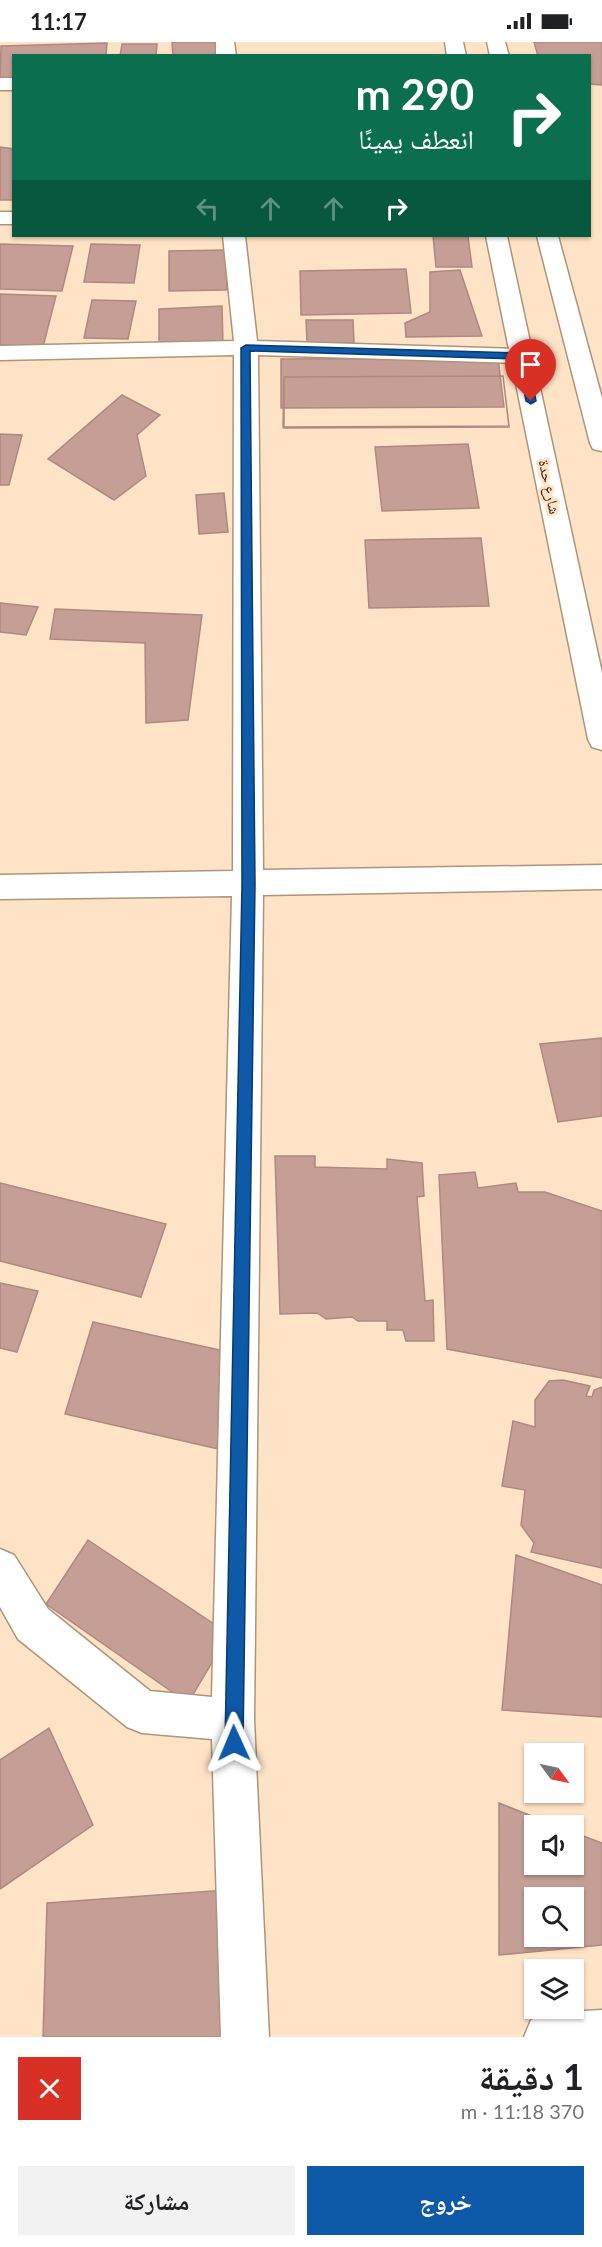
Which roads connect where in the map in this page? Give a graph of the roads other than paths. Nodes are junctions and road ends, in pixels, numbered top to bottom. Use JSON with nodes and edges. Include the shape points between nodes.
{"nodes":[{"id":1,"x":234,"y":237,"type":"edge"},
{"id":2,"x":496,"y":237,"type":"edge"},
{"id":3,"x":547,"y":237,"type":"edge"},
{"id":4,"x":246,"y":348,"type":"junction"},
{"id":5,"x":0,"y":353,"type":"edge"},
{"id":6,"x":522,"y":356,"type":"junction"},
{"id":7,"x":602,"y":443,"type":"edge"},
{"id":8,"x":602,"y":739,"type":"edge"},
{"id":9,"x":602,"y":877,"type":"edge"},
{"id":10,"x":248,"y":884,"type":"junction"},
{"id":11,"x":0,"y":887,"type":"edge"},
{"id":12,"x":0,"y":1569,"type":"edge"},
{"id":13,"x":233,"y":1720,"type":"junction"},
{"id":14,"x":602,"y":2033,"type":"edge"},
{"id":15,"x":245,"y":2037,"type":"edge"},
{"id":16,"x":548,"y":2037,"type":"edge"}],
"edges":[{"from":1,"to":4,"type":"street"},
{"from":2,"to":6,"type":"street","name":"شارع حدة"},
{"from":3,"to":7,"type":"street"},
{"from":4,"to":5,"type":"street"},
{"from":4,"to":6,"type":"street"},
{"from":4,"to":10,"type":"street"},
{"from":6,"to":8,"type":"street","name":"شارع حدة"},
{"from":9,"to":10,"type":"street"},
{"from":10,"to":11,"type":"street"},
{"from":10,"to":13,"type":"street"},
{"from":12,"to":13,"type":"street","via":[[33,1624],[142,1712]]},
{"from":13,"to":15,"type":"street"},
{"from":14,"to":16,"type":"street"}]}
